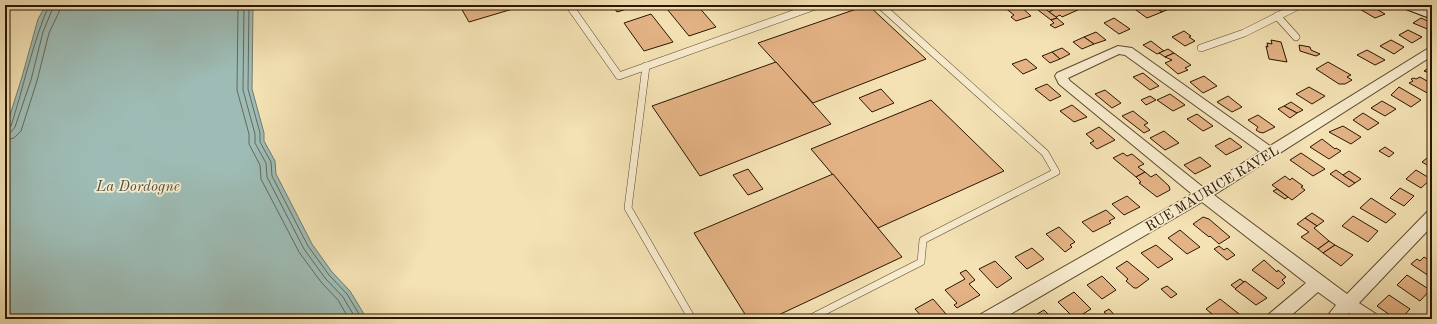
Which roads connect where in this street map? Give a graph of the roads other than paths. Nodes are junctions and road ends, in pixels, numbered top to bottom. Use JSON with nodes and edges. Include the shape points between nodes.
{"nodes":[{"id":1,"x":569,"y":5,"type":"edge"},
{"id":2,"x":818,"y":5,"type":"edge"},
{"id":3,"x":880,"y":5,"type":"edge"},
{"id":4,"x":1300,"y":5,"type":"edge"},
{"id":5,"x":1412,"y":5,"type":"edge"},
{"id":6,"x":1432,"y":14,"type":"edge"},
{"id":7,"x":1277,"y":16,"type":"junction"},
{"id":8,"x":1296,"y":38,"type":"dead end"},
{"id":9,"x":1202,"y":48,"type":"dead end"},
{"id":10,"x":1432,"y":50,"type":"edge"},
{"id":11,"x":646,"y":66,"type":"junction"},
{"id":12,"x":1271,"y":153,"type":"junction"},
{"id":13,"x":1203,"y":195,"type":"junction"},
{"id":14,"x":1432,"y":216,"type":"edge"},
{"id":15,"x":1317,"y":283,"type":"junction"},
{"id":16,"x":1347,"y":303,"type":"junction"},
{"id":17,"x":692,"y":319,"type":"edge"},
{"id":18,"x":809,"y":319,"type":"edge"},
{"id":19,"x":987,"y":319,"type":"edge"},
{"id":20,"x":1275,"y":319,"type":"edge"},
{"id":21,"x":1332,"y":319,"type":"edge"},
{"id":22,"x":1370,"y":319,"type":"edge"}],
"edges":[{"from":1,"to":11,"type":"lane","via":[[619,76]]},
{"from":2,"to":11,"type":"lane"},
{"from":3,"to":18,"type":"lane","via":[[1045,153],[1056,172],[923,240],[921,262]]},
{"from":4,"to":7,"type":"lane"},
{"from":5,"to":6,"type":"main road"},
{"from":7,"to":8,"type":"lane"},
{"from":7,"to":9,"type":"lane","via":[[1244,33]]},
{"from":10,"to":12,"type":"street","name":"RUE MAURICE RAVEL"},
{"from":11,"to":17,"type":"lane","via":[[628,208]]},
{"from":12,"to":13,"type":"street","name":"RUE MAURICE RAVEL"},
{"from":12,"to":13,"type":"street","via":[[1128,50],[1118,50],[1061,76],[1065,84]]},
{"from":13,"to":15,"type":"street"},
{"from":13,"to":19,"type":"street","name":"RUE MAURICE RAVEL"},
{"from":14,"to":16,"type":"street"},
{"from":15,"to":16,"type":"street"},
{"from":15,"to":20,"type":"street"},
{"from":16,"to":21,"type":"street"},
{"from":16,"to":22,"type":"street"}]}
